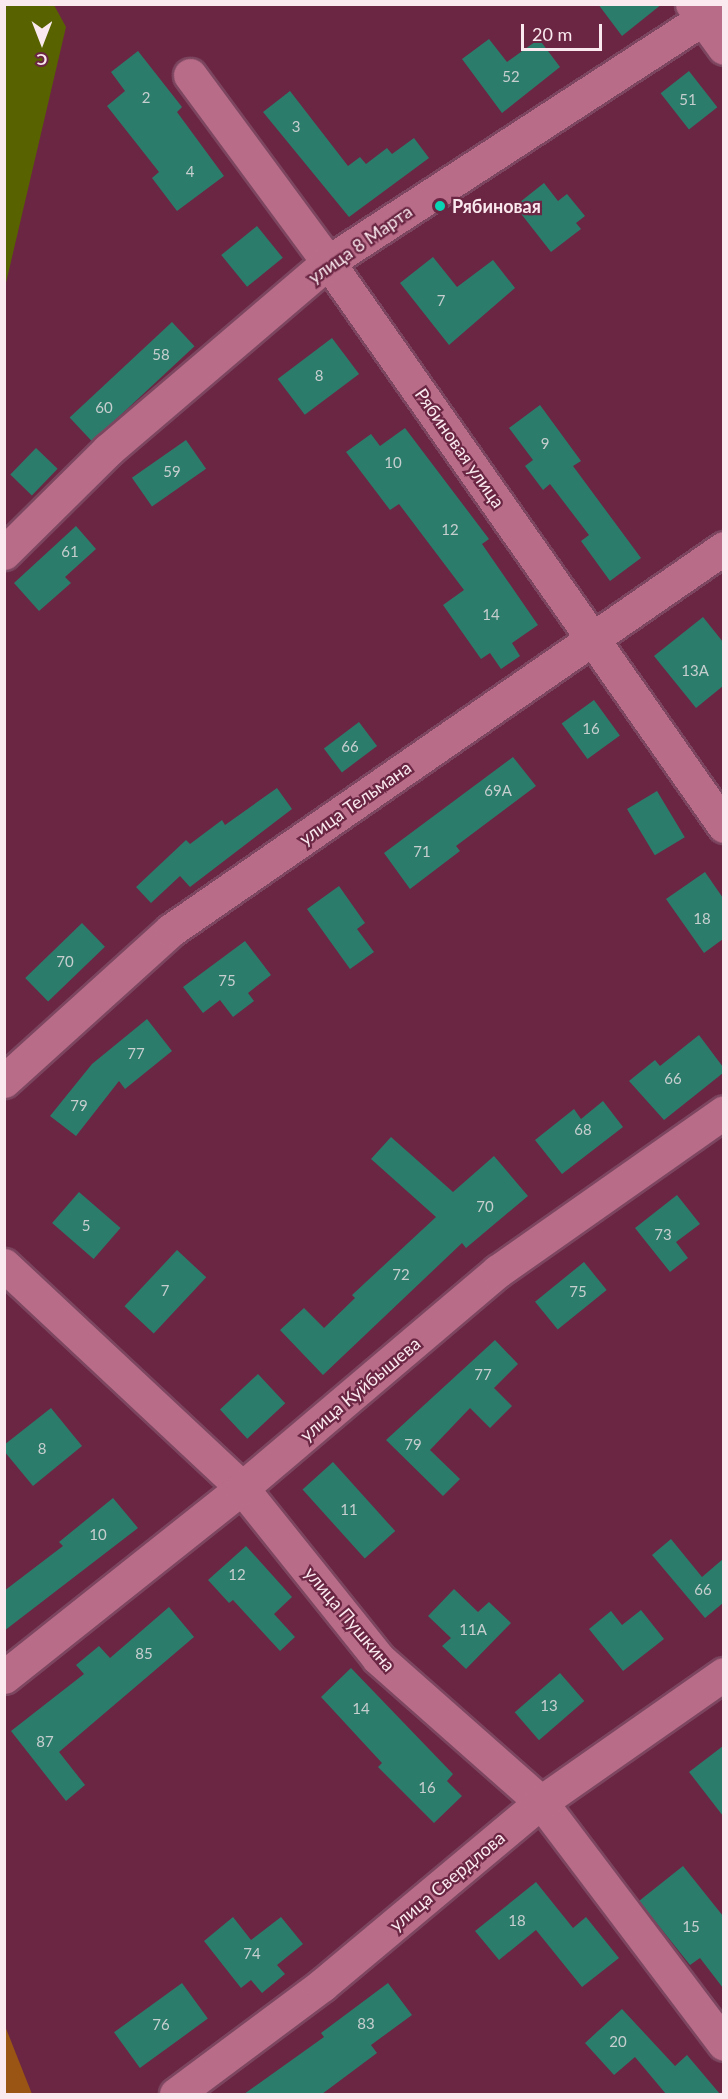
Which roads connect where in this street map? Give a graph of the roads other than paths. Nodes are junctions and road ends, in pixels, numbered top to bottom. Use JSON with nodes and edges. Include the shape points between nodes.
{"nodes":[{"id":1,"x":706,"y":10,"type":"edge"},
{"id":2,"x":723,"y":48,"type":"edge"},
{"id":3,"x":190,"y":75,"type":"dead end"},
{"id":4,"x":328,"y":262,"type":"junction"},
{"id":5,"x":723,"y":548,"type":"edge"},
{"id":6,"x":4,"y":553,"type":"edge"},
{"id":7,"x":594,"y":638,"type":"junction"},
{"id":8,"x":723,"y":826,"type":"edge"},
{"id":9,"x":4,"y":1081,"type":"edge"},
{"id":10,"x":723,"y":1112,"type":"edge"},
{"id":11,"x":4,"y":1265,"type":"edge"},
{"id":12,"x":242,"y":1488,"type":"junction"},
{"id":13,"x":723,"y":1674,"type":"edge"},
{"id":14,"x":4,"y":1677,"type":"edge"},
{"id":15,"x":541,"y":1802,"type":"junction"},
{"id":16,"x":723,"y":2044,"type":"edge"},
{"id":17,"x":176,"y":2094,"type":"edge"}],
"edges":[{"from":1,"to":2,"type":"street"},
{"from":1,"to":4,"type":"street","name":"улица 8 Марта"},
{"from":3,"to":4,"type":"street","name":"Рябиновая улица"},
{"from":4,"to":6,"type":"street","name":"улица 8 Марта","via":[[108,450]]},
{"from":4,"to":7,"type":"street","name":"Рябиновая улица"},
{"from":5,"to":7,"type":"street","name":"улица Тельмана"},
{"from":7,"to":8,"type":"street","name":"Рябиновая улица"},
{"from":7,"to":9,"type":"street","name":"улица Тельмана","via":[[171,930]]},
{"from":10,"to":12,"type":"street","name":"улица Куйбышева","via":[[498,1271]]},
{"from":11,"to":12,"type":"street","name":"улица Пушкина"},
{"from":12,"to":14,"type":"street","name":"улица Куйбышева"},
{"from":12,"to":15,"type":"street","name":"улица Пушкина","via":[[378,1658]]},
{"from":13,"to":15,"type":"street","name":"улица Свердлова"},
{"from":15,"to":16,"type":"street","name":"улица Пушкина"},
{"from":15,"to":17,"type":"street","name":"улица Свердлова","via":[[322,1985]]}]}
